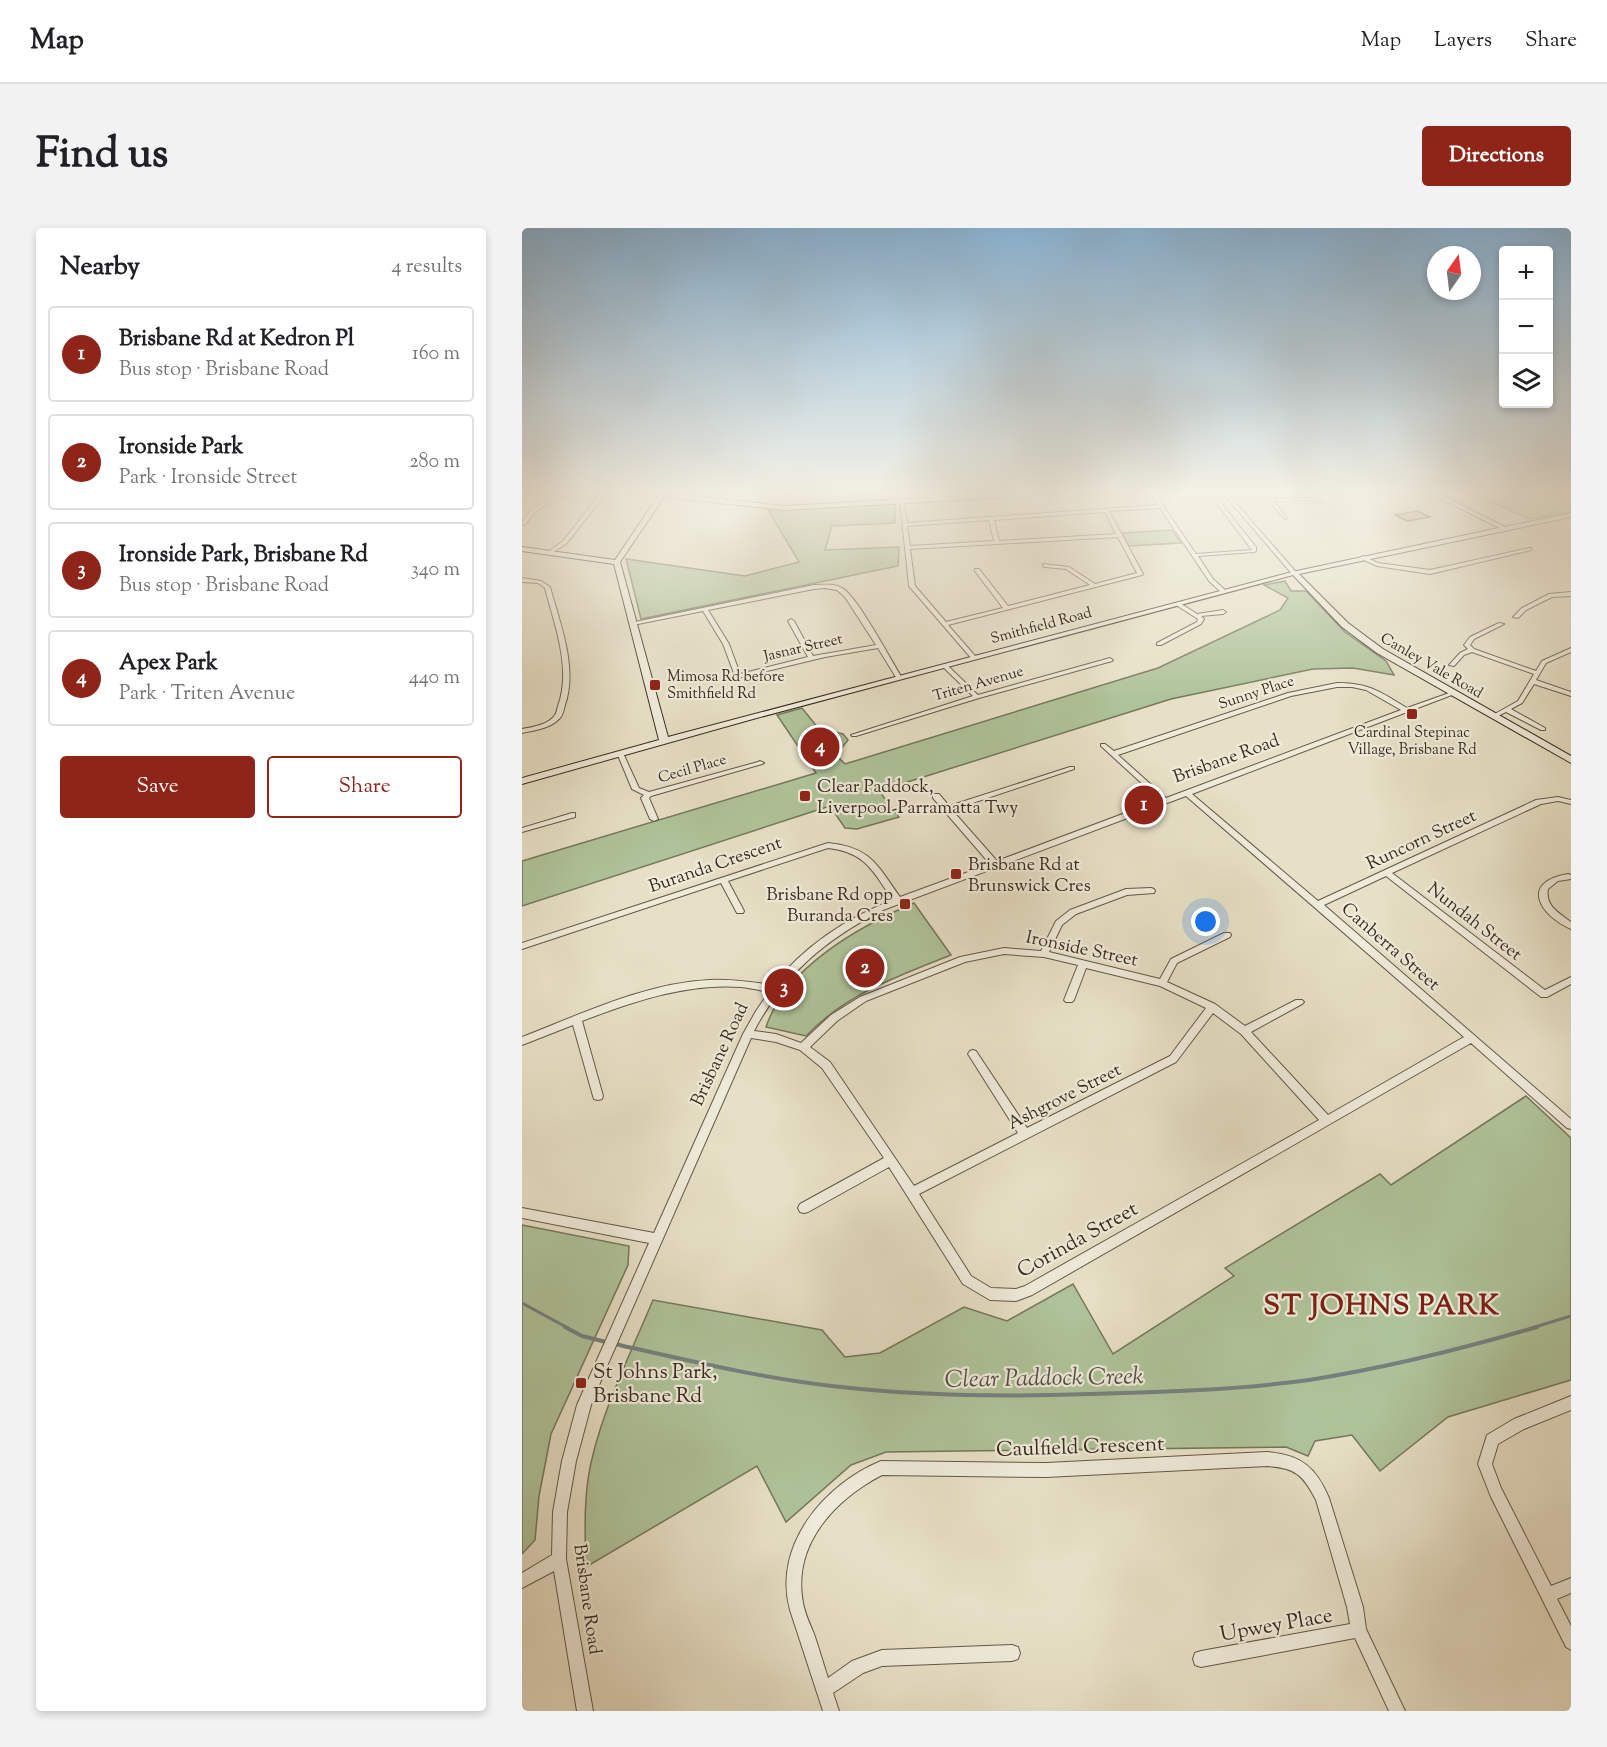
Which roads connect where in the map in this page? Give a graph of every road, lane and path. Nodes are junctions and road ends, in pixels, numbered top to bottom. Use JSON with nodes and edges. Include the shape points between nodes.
{"nodes":[{"id":1,"x":612,"y":561,"type":"edge"},
{"id":2,"x":909,"y":561,"type":"edge"},
{"id":3,"x":1133,"y":561,"type":"edge"},
{"id":4,"x":1200,"y":561,"type":"edge"},
{"id":5,"x":1284,"y":561,"type":"edge"},
{"id":6,"x":1348,"y":561,"type":"edge"},
{"id":7,"x":1370,"y":561,"type":"edge"},
{"id":8,"x":1476,"y":561,"type":"edge"},
{"id":9,"x":617,"y":562,"type":"joint"},
{"id":10,"x":1045,"y":565,"type":"dead end"},
{"id":11,"x":977,"y":570,"type":"dead end"},
{"id":12,"x":1294,"y":573,"type":"junction"},
{"id":13,"x":522,"y":580,"type":"edge"},
{"id":14,"x":1095,"y":586,"type":"junction"},
{"id":15,"x":1224,"y":592,"type":"junction"},
{"id":16,"x":1571,"y":594,"type":"edge"},
{"id":17,"x":1178,"y":604,"type":"junction"},
{"id":18,"x":1006,"y":608,"type":"junction"},
{"id":19,"x":705,"y":609,"type":"junction"},
{"id":20,"x":1223,"y":612,"type":"dead end"},
{"id":21,"x":1198,"y":615,"type":"junction"},
{"id":22,"x":1516,"y":617,"type":"dead end"},
{"id":23,"x":791,"y":621,"type":"dead end"},
{"id":24,"x":633,"y":623,"type":"junction"},
{"id":25,"x":945,"y":624,"type":"junction"},
{"id":26,"x":1501,"y":624,"type":"dead end"},
{"id":27,"x":1159,"y":644,"type":"dead end"},
{"id":28,"x":878,"y":646,"type":"junction"},
{"id":29,"x":1472,"y":650,"type":"junction"},
{"id":30,"x":1571,"y":650,"type":"edge"},
{"id":31,"x":811,"y":658,"type":"junction"},
{"id":32,"x":974,"y":658,"type":"junction"},
{"id":33,"x":1110,"y":660,"type":"dead end"},
{"id":34,"x":1452,"y":665,"type":"dead end"},
{"id":35,"x":945,"y":666,"type":"junction"},
{"id":36,"x":1536,"y":673,"type":"junction"},
{"id":37,"x":899,"y":678,"type":"junction"},
{"id":38,"x":1532,"y":681,"type":"junction"},
{"id":39,"x":1454,"y":693,"type":"junction"},
{"id":40,"x":1571,"y":694,"type":"edge"},
{"id":41,"x":977,"y":697,"type":"junction"},
{"id":42,"x":1507,"y":710,"type":"junction"},
{"id":43,"x":1407,"y":711,"type":"junction"},
{"id":44,"x":1494,"y":716,"type":"junction"},
{"id":45,"x":551,"y":722,"type":"junction"},
{"id":46,"x":561,"y":725,"type":"dead end"},
{"id":47,"x":1543,"y":729,"type":"dead end"},
{"id":48,"x":522,"y":731,"type":"edge"},
{"id":49,"x":854,"y":735,"type":"dead end"},
{"id":50,"x":664,"y":740,"type":"junction"},
{"id":51,"x":1103,"y":745,"type":"dead end"},
{"id":52,"x":620,"y":753,"type":"junction"},
{"id":53,"x":1113,"y":754,"type":"junction"},
{"id":54,"x":1571,"y":760,"type":"edge"},
{"id":55,"x":760,"y":763,"type":"dead end"},
{"id":56,"x":1072,"y":768,"type":"dead end"},
{"id":57,"x":522,"y":781,"type":"edge"},
{"id":58,"x":1187,"y":793,"type":"junction"},
{"id":59,"x":648,"y":794,"type":"junction"},
{"id":60,"x":936,"y":796,"type":"dead end"},
{"id":61,"x":1165,"y":801,"type":"junction"},
{"id":62,"x":1571,"y":802,"type":"edge"},
{"id":63,"x":948,"y":809,"type":"junction"},
{"id":64,"x":572,"y":815,"type":"dead end"},
{"id":65,"x":654,"y":819,"type":"dead end"},
{"id":66,"x":522,"y":830,"type":"edge"},
{"id":67,"x":995,"y":864,"type":"junction"},
{"id":68,"x":1387,"y":873,"type":"junction"},
{"id":69,"x":1568,"y":877,"type":"dead end"},
{"id":70,"x":723,"y":879,"type":"junction"},
{"id":71,"x":1151,"y":891,"type":"dead end"},
{"id":72,"x":898,"y":901,"type":"junction"},
{"id":73,"x":1317,"y":905,"type":"junction"},
{"id":74,"x":740,"y":910,"type":"dead end"},
{"id":75,"x":1571,"y":926,"type":"edge"},
{"id":76,"x":1227,"y":935,"type":"dead end"},
{"id":77,"x":522,"y":946,"type":"edge"},
{"id":78,"x":1044,"y":954,"type":"junction"},
{"id":79,"x":1083,"y":963,"type":"junction"},
{"id":80,"x":1571,"y":980,"type":"edge"},
{"id":81,"x":1162,"y":982,"type":"junction"},
{"id":82,"x":774,"y":989,"type":"junction"},
{"id":83,"x":1069,"y":999,"type":"dead end"},
{"id":84,"x":1299,"y":1002,"type":"dead end"},
{"id":85,"x":1212,"y":1007,"type":"junction"},
{"id":86,"x":577,"y":1021,"type":"junction"},
{"id":87,"x":1244,"y":1031,"type":"junction"},
{"id":88,"x":748,"y":1034,"type":"junction"},
{"id":89,"x":1471,"y":1038,"type":"junction"},
{"id":90,"x":522,"y":1041,"type":"edge"},
{"id":91,"x":803,"y":1047,"type":"junction"},
{"id":92,"x":973,"y":1054,"type":"dead end"},
{"id":93,"x":598,"y":1096,"type":"dead end"},
{"id":94,"x":1326,"y":1120,"type":"junction"},
{"id":95,"x":1571,"y":1125,"type":"edge"},
{"id":96,"x":1025,"y":1134,"type":"junction"},
{"id":97,"x":891,"y":1160,"type":"junction"},
{"id":98,"x":911,"y":1193,"type":"junction"},
{"id":99,"x":804,"y":1208,"type":"dead end"},
{"id":100,"x":522,"y":1213,"type":"edge"},
{"id":101,"x":655,"y":1239,"type":"junction"},
{"id":102,"x":1571,"y":1403,"type":"edge"},
{"id":103,"x":559,"y":1559,"type":"junction"},
{"id":104,"x":522,"y":1581,"type":"edge"},
{"id":105,"x":1571,"y":1586,"type":"edge"},
{"id":106,"x":1547,"y":1596,"type":"junction"},
{"id":107,"x":1359,"y":1630,"type":"junction"},
{"id":108,"x":1571,"y":1642,"type":"edge"},
{"id":109,"x":1012,"y":1653,"type":"dead end"},
{"id":110,"x":1201,"y":1659,"type":"dead end"},
{"id":111,"x":824,"y":1690,"type":"junction"},
{"id":112,"x":585,"y":1711,"type":"edge"},
{"id":113,"x":831,"y":1711,"type":"edge"},
{"id":114,"x":1397,"y":1711,"type":"edge"}],
"edges":[{"from":1,"to":9,"type":"main road"},
{"from":2,"to":25,"type":"street","via":[[912,586]]},
{"from":3,"to":14,"type":"street","via":[[1140,574]]},
{"from":4,"to":15,"type":"street"},
{"from":5,"to":12,"type":"street"},
{"from":6,"to":12,"type":"main road","name":"Smithfield Road"},
{"from":7,"to":8,"type":"street","via":[[1430,572]]},
{"from":9,"to":24,"type":"main road"},
{"from":10,"to":14,"type":"street","via":[[1067,568]]},
{"from":11,"to":18,"type":"street"},
{"from":12,"to":15,"type":"main road","name":"Smithfield Road"},
{"from":12,"to":39,"type":"main road","name":"Canley Vale Road","via":[[1360,638]]},
{"from":13,"to":45,"type":"street","via":[[547,587],[565,661],[560,711]]},
{"from":14,"to":18,"type":"street"},
{"from":15,"to":17,"type":"main road","name":"Smithfield Road"},
{"from":16,"to":22,"type":"street","via":[[1551,596]]},
{"from":17,"to":21,"type":"street"},
{"from":17,"to":32,"type":"main road","name":"Smithfield Road"},
{"from":18,"to":25,"type":"street"},
{"from":19,"to":24,"type":"street"},
{"from":19,"to":28,"type":"street","via":[[814,587],[836,587],[844,591]]},
{"from":19,"to":31,"type":"street","name":"Jasnar Street","via":[[726,644],[738,676]]},
{"from":20,"to":21,"type":"street"},
{"from":21,"to":27,"type":"street","via":[[1200,623]]},
{"from":23,"to":31,"type":"street"},
{"from":24,"to":50,"type":"main road"},
{"from":25,"to":32,"type":"street"},
{"from":26,"to":29,"type":"street","via":[[1472,638],[1467,645]]},
{"from":28,"to":31,"type":"street","name":"Jasnar Street"},
{"from":28,"to":37,"type":"street"},
{"from":29,"to":34,"type":"street"},
{"from":29,"to":36,"type":"street"},
{"from":30,"to":36,"type":"street","via":[[1544,662]]},
{"from":32,"to":35,"type":"main road","name":"Smithfield Road"},
{"from":33,"to":41,"type":"street","name":"Triten Avenue"},
{"from":35,"to":37,"type":"main road","name":"Smithfield Road"},
{"from":35,"to":41,"type":"street"},
{"from":36,"to":38,"type":"street"},
{"from":37,"to":50,"type":"main road","name":"Smithfield Road"},
{"from":38,"to":40,"type":"street"},
{"from":38,"to":42,"type":"street","via":[[1520,702]]},
{"from":39,"to":43,"type":"street","name":"Brisbane Road"},
{"from":39,"to":44,"type":"main road","name":"Canley Vale Road"},
{"from":41,"to":49,"type":"street","name":"Triten Avenue"},
{"from":42,"to":44,"type":"street"},
{"from":42,"to":47,"type":"street"},
{"from":43,"to":53,"type":"street","name":"Sunny Place","via":[[1368,688],[1337,685],[1290,694]]},
{"from":43,"to":58,"type":"street","name":"Brisbane Road"},
{"from":44,"to":54,"type":"main road","name":"Canley Vale Road"},
{"from":45,"to":46,"type":"street"},
{"from":45,"to":48,"type":"street"},
{"from":50,"to":52,"type":"main road","name":"Smithfield Road"},
{"from":51,"to":53,"type":"street"},
{"from":52,"to":57,"type":"main road","name":"Smithfield Road"},
{"from":52,"to":59,"type":"street","name":"Cecil Place","via":[[636,789]]},
{"from":53,"to":61,"type":"street"},
{"from":55,"to":59,"type":"street","name":"Cecil Place"},
{"from":56,"to":63,"type":"street"},
{"from":58,"to":61,"type":"street","name":"Brisbane Road"},
{"from":58,"to":73,"type":"street","name":"Canberra Street"},
{"from":59,"to":65,"type":"street","via":[[645,798]]},
{"from":60,"to":63,"type":"street"},
{"from":61,"to":67,"type":"street","name":"Brisbane Road"},
{"from":62,"to":68,"type":"street","name":"Runcorn Street","via":[[1539,802]]},
{"from":63,"to":67,"type":"street"},
{"from":64,"to":66,"type":"street"},
{"from":67,"to":72,"type":"street","name":"Brisbane Road"},
{"from":68,"to":73,"type":"street","name":"Runcorn Street"},
{"from":68,"to":80,"type":"street","name":"Nundah Street","via":[[1544,995]]},
{"from":69,"to":75,"type":"street","via":[[1556,879],[1542,893],[1548,908]]},
{"from":70,"to":72,"type":"street","name":"Buranda Crescent","via":[[828,845],[844,846],[865,855]]},
{"from":70,"to":74,"type":"street"},
{"from":70,"to":77,"type":"street","name":"Buranda Crescent"},
{"from":71,"to":78,"type":"street","via":[[1126,892],[1073,912],[1059,923]]},
{"from":72,"to":82,"type":"street","name":"Brisbane Road","via":[[824,941]]},
{"from":73,"to":89,"type":"street","name":"Canberra Street"},
{"from":76,"to":81,"type":"street","via":[[1174,961]]},
{"from":78,"to":79,"type":"street","name":"Ironside Street"},
{"from":78,"to":91,"type":"street","name":"Ironside Street","via":[[1004,951],[963,959],[863,999],[834,1018]]},
{"from":79,"to":81,"type":"street","name":"Ironside Street"},
{"from":79,"to":83,"type":"street"},
{"from":81,"to":85,"type":"street","name":"Ironside Street"},
{"from":82,"to":86,"type":"street","via":[[723,982],[676,986]]},
{"from":82,"to":88,"type":"street","name":"Brisbane Road"},
{"from":84,"to":87,"type":"street"},
{"from":85,"to":87,"type":"street","name":"Ironside Street"},
{"from":85,"to":96,"type":"street","name":"Ashgrove Street","via":[[1173,1059]]},
{"from":86,"to":90,"type":"street"},
{"from":86,"to":93,"type":"street"},
{"from":87,"to":94,"type":"street","name":"Ironside Street"},
{"from":88,"to":91,"type":"street","name":"Corinda Street"},
{"from":88,"to":101,"type":"street","name":"Brisbane Road"},
{"from":89,"to":94,"type":"street","name":"Corinda Street"},
{"from":89,"to":95,"type":"street","name":"Canberra Street"},
{"from":91,"to":97,"type":"street","name":"Corinda Street","via":[[834,1075]]},
{"from":92,"to":96,"type":"street"},
{"from":94,"to":98,"type":"street","name":"Corinda Street","via":[[1017,1295],[990,1294],[967,1280]]},
{"from":96,"to":98,"type":"street","name":"Ashgrove Street"},
{"from":97,"to":98,"type":"street","name":"Corinda Street"},
{"from":97,"to":99,"type":"street"},
{"from":100,"to":101,"type":"street"},
{"from":101,"to":103,"type":"street","name":"Brisbane Road","via":[[584,1404],[560,1512]]},
{"from":102,"to":106,"type":"street","via":[[1519,1424],[1492,1440],[1485,1464]]},
{"from":103,"to":104,"type":"street"},
{"from":103,"to":112,"type":"street","name":"Brisbane Road"},
{"from":105,"to":106,"type":"street"},
{"from":106,"to":108,"type":"street"},
{"from":107,"to":110,"type":"street","name":"Upwey Place"},
{"from":107,"to":111,"type":"street","name":"Caulfield Crescent","via":[[1322,1498],[1303,1468],[1287,1460],[1046,1470],[881,1468],[858,1478],[836,1497],[805,1535],[797,1555],[795,1603]]},
{"from":107,"to":114,"type":"street","name":"Caulfield Crescent"},
{"from":109,"to":111,"type":"street","via":[[882,1658],[858,1667]]},
{"from":111,"to":113,"type":"street","name":"Caulfield Crescent"}]}
